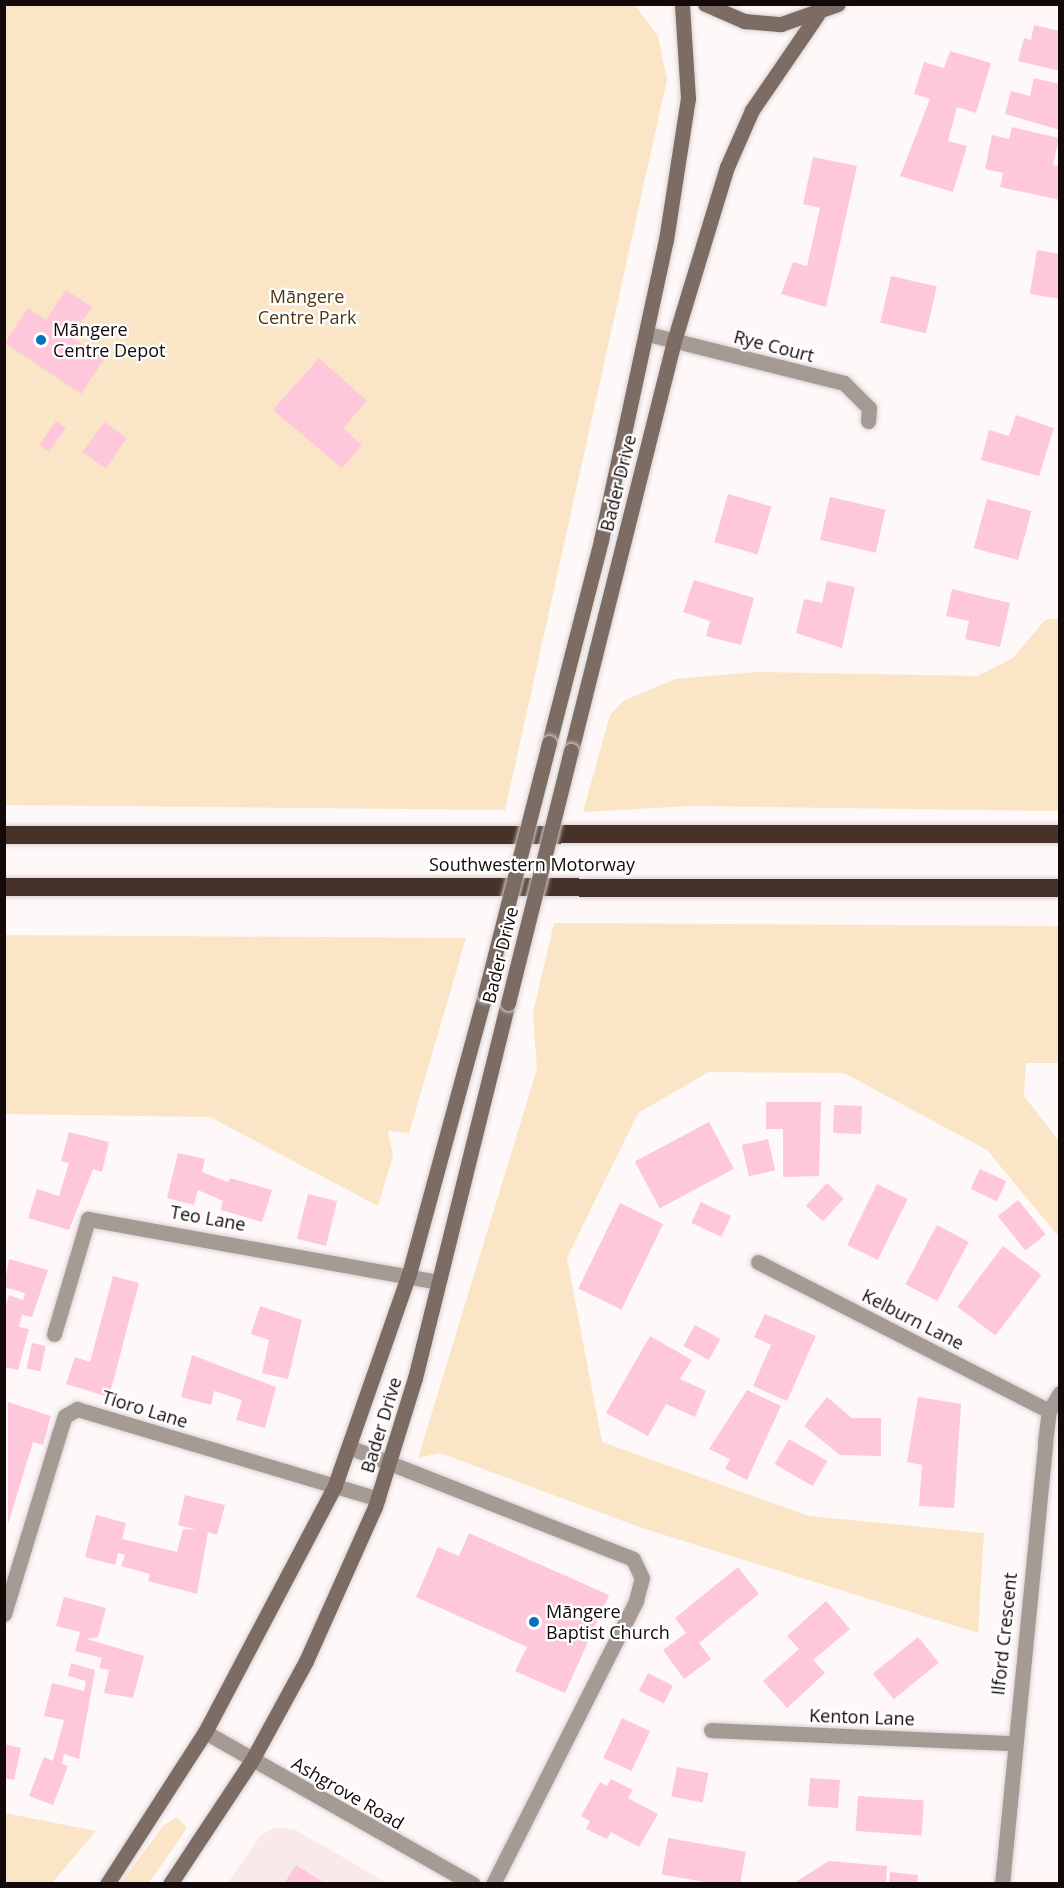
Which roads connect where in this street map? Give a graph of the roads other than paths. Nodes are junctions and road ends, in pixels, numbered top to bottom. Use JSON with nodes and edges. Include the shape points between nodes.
{"nodes":[{"id":1,"x":682,"y":4,"type":"edge"},
{"id":2,"x":705,"y":4,"type":"edge"},
{"id":3,"x":838,"y":4,"type":"edge"},
{"id":4,"x":817,"y":15,"type":"junction"},
{"id":5,"x":648,"y":334,"type":"junction"},
{"id":6,"x":674,"y":340,"type":"junction"},
{"id":7,"x":868,"y":421,"type":"dead end"},
{"id":8,"x":1059,"y":834,"type":"edge"},
{"id":9,"x":4,"y":835,"type":"edge"},
{"id":10,"x":49,"y":886,"type":"junction"},
{"id":11,"x":4,"y":887,"type":"edge"},
{"id":12,"x":1059,"y":888,"type":"edge"},
{"id":13,"x":4,"y":892,"type":"edge"},
{"id":14,"x":758,"y":1262,"type":"dead end"},
{"id":15,"x":409,"y":1274,"type":"junction"},
{"id":16,"x":437,"y":1282,"type":"junction"},
{"id":17,"x":54,"y":1334,"type":"dead end"},
{"id":18,"x":1059,"y":1393,"type":"edge"},
{"id":19,"x":1049,"y":1411,"type":"junction"},
{"id":20,"x":349,"y":1447,"type":"junction"},
{"id":21,"x":391,"y":1463,"type":"junction"},
{"id":22,"x":335,"y":1485,"type":"junction"},
{"id":23,"x":378,"y":1498,"type":"junction"},
{"id":24,"x":4,"y":1614,"type":"edge"},
{"id":25,"x":711,"y":1730,"type":"dead end"},
{"id":26,"x":205,"y":1732,"type":"junction"},
{"id":27,"x":1012,"y":1743,"type":"junction"},
{"id":28,"x":252,"y":1760,"type":"junction"},
{"id":29,"x":106,"y":1884,"type":"edge"},
{"id":30,"x":170,"y":1884,"type":"edge"},
{"id":31,"x":473,"y":1884,"type":"edge"},
{"id":32,"x":493,"y":1884,"type":"edge"},
{"id":33,"x":1002,"y":1884,"type":"edge"}],
"edges":[{"from":1,"to":5,"type":"main road","name":"Bader Drive","via":[[688,98]]},
{"from":2,"to":4,"type":"main road","via":[[744,21],[781,24]]},
{"from":3,"to":4,"type":"main road"},
{"from":4,"to":6,"type":"main road","name":"Bader Drive","via":[[739,137]]},
{"from":5,"to":6,"type":"street","name":"Rye Court"},
{"from":5,"to":15,"type":"main road","name":"Bader Drive","bridge":true,"via":[[549,743]]},
{"from":6,"to":7,"type":"street","name":"Rye Court","via":[[844,383],[869,408]]},
{"from":6,"to":16,"type":"main road","name":"Bader Drive","bridge":true},
{"from":8,"to":9,"type":"highway","name":"Southwestern Motorway"},
{"from":10,"to":11,"type":"highway","name":"Southwestern Motorway"},
{"from":10,"to":12,"type":"highway","name":"Southwestern Motorway"},
{"from":10,"to":13,"type":"highway"},
{"from":14,"to":19,"type":"street","name":"Kelburn Lane"},
{"from":15,"to":16,"type":"street","name":"Teo Lane"},
{"from":15,"to":17,"type":"street","name":"Teo Lane","via":[[88,1219]]},
{"from":15,"to":20,"type":"main road","name":"Bader Drive"},
{"from":16,"to":21,"type":"main road","name":"Bader Drive"},
{"from":18,"to":19,"type":"street","name":"Ilford Crescent"},
{"from":19,"to":27,"type":"street","name":"Ilford Crescent"},
{"from":20,"to":21,"type":"street"},
{"from":20,"to":22,"type":"main road","name":"Bader Drive"},
{"from":21,"to":23,"type":"main road","name":"Bader Drive"},
{"from":21,"to":32,"type":"street","via":[[633,1559],[642,1578],[636,1601]]},
{"from":22,"to":23,"type":"street","name":"Tioro Lane"},
{"from":22,"to":24,"type":"street","name":"Tioro Lane","via":[[77,1409],[65,1416]]},
{"from":22,"to":26,"type":"main road","name":"Bader Drive"},
{"from":23,"to":28,"type":"main road","name":"Bader Drive","via":[[306,1661]]},
{"from":25,"to":27,"type":"street","name":"Kenton Lane"},
{"from":26,"to":28,"type":"street","name":"Ashgrove Road"},
{"from":26,"to":29,"type":"main road","name":"Bader Drive"},
{"from":27,"to":33,"type":"street","name":"Ilford Crescent"},
{"from":28,"to":30,"type":"main road","name":"Bader Drive"},
{"from":28,"to":31,"type":"street","name":"Ashgrove Road"}]}
